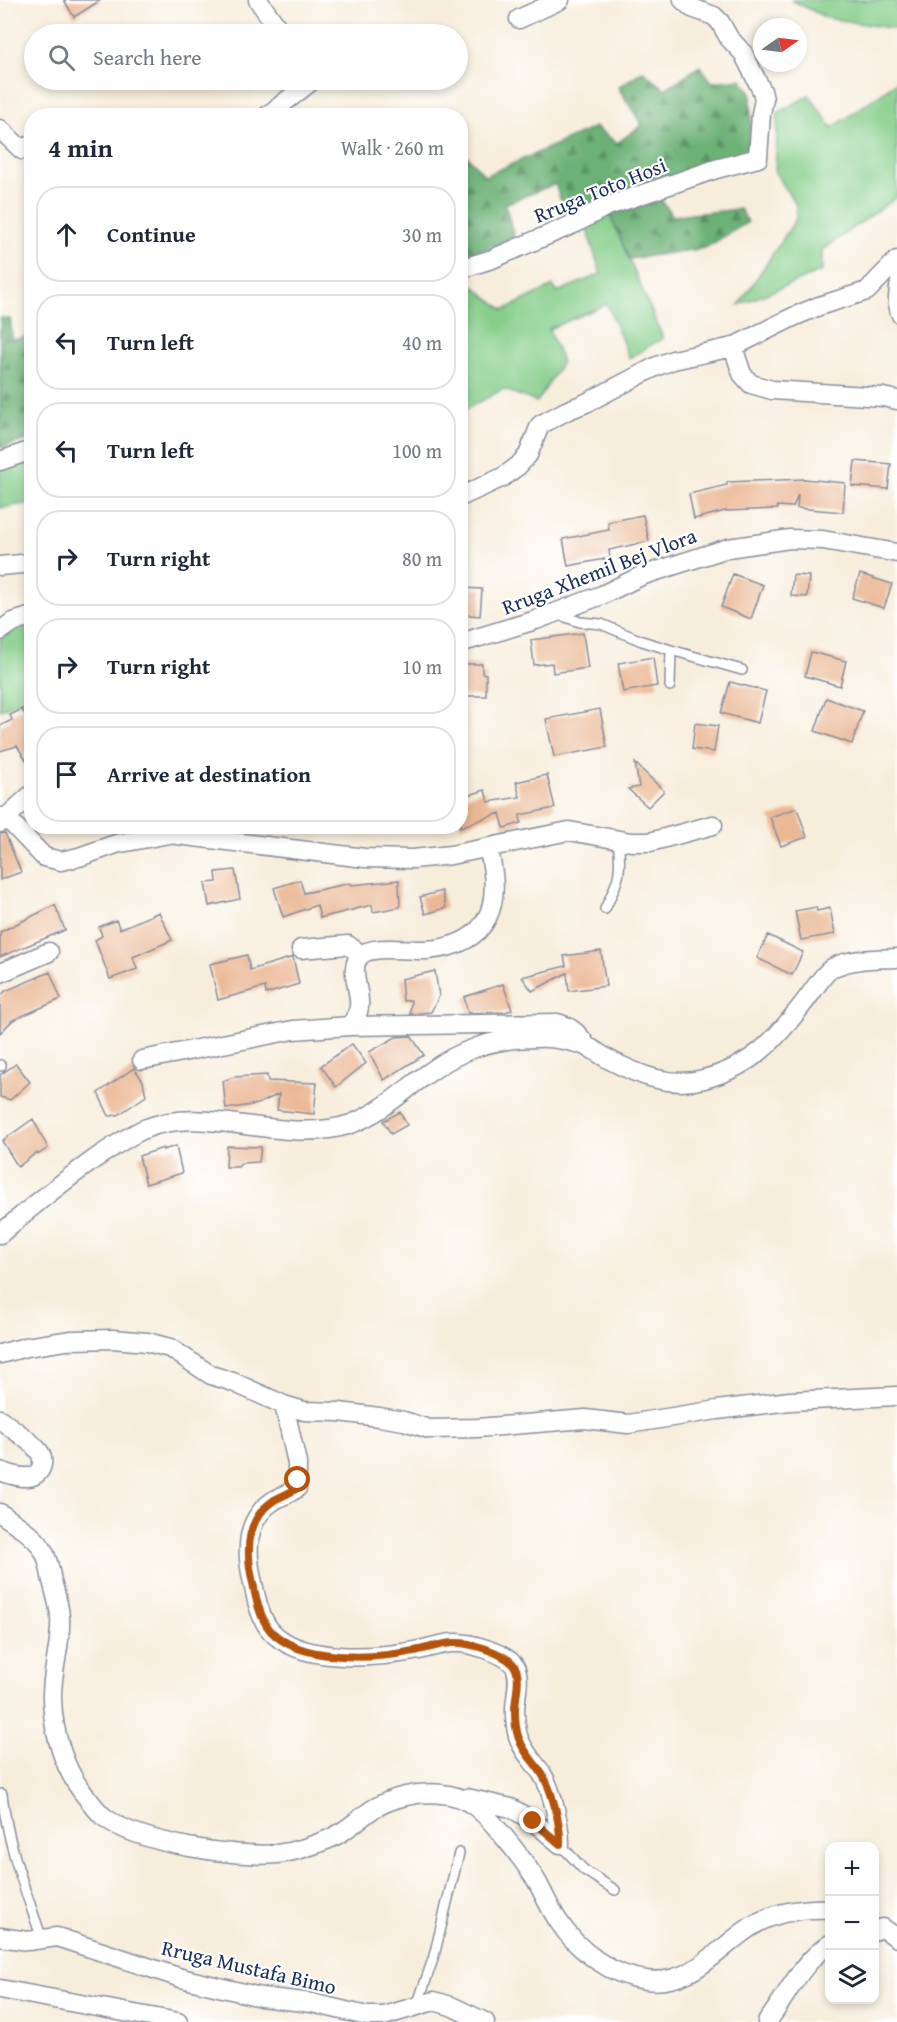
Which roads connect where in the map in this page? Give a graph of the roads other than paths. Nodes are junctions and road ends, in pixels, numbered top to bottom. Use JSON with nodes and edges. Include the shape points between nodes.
{"nodes":[{"id":1,"x":258,"y":0,"type":"edge"},
{"id":2,"x":560,"y":0,"type":"edge"},
{"id":3,"x":683,"y":0,"type":"edge"},
{"id":4,"x":519,"y":19,"type":"dead end"},
{"id":5,"x":275,"y":24,"type":"edge"},
{"id":6,"x":300,"y":90,"type":"edge"},
{"id":7,"x":277,"y":108,"type":"edge"},
{"id":8,"x":0,"y":129,"type":"edge"},
{"id":9,"x":24,"y":149,"type":"edge"},
{"id":10,"x":897,"y":260,"type":"edge"},
{"id":11,"x":468,"y":266,"type":"edge"},
{"id":12,"x":897,"y":272,"type":"edge"},
{"id":13,"x":897,"y":317,"type":"edge"},
{"id":14,"x":733,"y":347,"type":"junction"},
{"id":15,"x":897,"y":400,"type":"edge"},
{"id":16,"x":24,"y":452,"type":"edge"},
{"id":17,"x":0,"y":460,"type":"edge"},
{"id":18,"x":468,"y":493,"type":"edge"},
{"id":19,"x":897,"y":553,"type":"edge"},
{"id":20,"x":24,"y":564,"type":"edge"},
{"id":21,"x":0,"y":566,"type":"edge"},
{"id":22,"x":555,"y":613,"type":"junction"},
{"id":23,"x":24,"y":619,"type":"edge"},
{"id":24,"x":0,"y":631,"type":"edge"},
{"id":25,"x":468,"y":641,"type":"edge"},
{"id":26,"x":671,"y":650,"type":"junction"},
{"id":27,"x":742,"y":670,"type":"dead end"},
{"id":28,"x":670,"y":686,"type":"dead end"},
{"id":29,"x":24,"y":801,"type":"edge"},
{"id":30,"x":2,"y":819,"type":"edge"},
{"id":31,"x":713,"y":825,"type":"dead end"},
{"id":32,"x":618,"y":840,"type":"junction"},
{"id":33,"x":488,"y":848,"type":"junction"},
{"id":34,"x":605,"y":909,"type":"dead end"},
{"id":35,"x":302,"y":949,"type":"dead end"},
{"id":36,"x":48,"y":952,"type":"dead end"},
{"id":37,"x":361,"y":955,"type":"junction"},
{"id":38,"x":897,"y":958,"type":"edge"},
{"id":39,"x":0,"y":973,"type":"edge"},
{"id":40,"x":350,"y":1026,"type":"junction"},
{"id":41,"x":587,"y":1047,"type":"junction"},
{"id":42,"x":142,"y":1060,"type":"dead end"},
{"id":43,"x":0,"y":1234,"type":"edge"},
{"id":44,"x":0,"y":1354,"type":"edge"},
{"id":45,"x":897,"y":1396,"type":"edge"},
{"id":46,"x":284,"y":1405,"type":"junction"},
{"id":47,"x":0,"y":1419,"type":"edge"},
{"id":48,"x":0,"y":1471,"type":"edge"},
{"id":49,"x":0,"y":1513,"type":"edge"},
{"id":50,"x":2,"y":1794,"type":"dead end"},
{"id":51,"x":457,"y":1796,"type":"junction"},
{"id":52,"x":560,"y":1844,"type":"junction"},
{"id":53,"x":459,"y":1853,"type":"dead end"},
{"id":54,"x":615,"y":1890,"type":"dead end"},
{"id":55,"x":825,"y":1909,"type":"edge"},
{"id":56,"x":0,"y":1937,"type":"edge"},
{"id":57,"x":42,"y":1939,"type":"junction"},
{"id":58,"x":825,"y":1947,"type":"edge"},
{"id":59,"x":0,"y":1989,"type":"edge"},
{"id":60,"x":417,"y":2006,"type":"junction"},
{"id":61,"x":178,"y":2022,"type":"edge"},
{"id":62,"x":485,"y":2022,"type":"edge"},
{"id":63,"x":767,"y":2022,"type":"edge"}],
"edges":[{"from":1,"to":5,"type":"street"},
{"from":2,"to":4,"type":"street"},
{"from":3,"to":11,"type":"street","name":"Rruga Toto Hosi","via":[[720,22],[743,53],[762,91],[758,158],[605,207]]},
{"from":6,"to":7,"type":"street"},
{"from":8,"to":9,"type":"street"},
{"from":10,"to":14,"type":"street","via":[[867,291],[819,306]]},
{"from":12,"to":13,"type":"lane"},
{"from":14,"to":15,"type":"street","via":[[742,374],[751,384],[772,390]]},
{"from":14,"to":18,"type":"street","via":[[655,367],[540,425],[528,455],[518,466]]},
{"from":16,"to":17,"type":"street"},
{"from":19,"to":22,"type":"street","name":"Rruga Xhemil Bej Vlora","via":[[823,540],[790,539],[728,548],[641,576]]},
{"from":20,"to":21,"type":"street"},
{"from":22,"to":25,"type":"street","name":"Rruga Xhemil Bej Vlora"},
{"from":22,"to":26,"type":"lane","via":[[601,624]]},
{"from":23,"to":24,"type":"street"},
{"from":26,"to":27,"type":"lane"},
{"from":26,"to":28,"type":"lane"},
{"from":29,"to":30,"type":"street"},
{"from":30,"to":33,"type":"street","via":[[44,857],[61,861],[116,844],[169,834],[365,858],[413,859]]},
{"from":31,"to":32,"type":"street","via":[[650,842]]},
{"from":32,"to":33,"type":"street","via":[[569,831]]},
{"from":32,"to":34,"type":"lane","via":[[619,879]]},
{"from":33,"to":37,"type":"street","via":[[494,902],[480,929],[449,946],[370,951]]},
{"from":35,"to":37,"type":"street","via":[[348,945]]},
{"from":36,"to":39,"type":"street"},
{"from":37,"to":40,"type":"street","via":[[355,974],[360,1007]]},
{"from":38,"to":41,"type":"street","via":[[868,959],[831,969],[768,1047],[729,1071],[707,1078],[671,1083],[642,1075]]},
{"from":40,"to":41,"type":"street","via":[[557,1023],[569,1026]]},
{"from":40,"to":42,"type":"street","via":[[293,1030]]},
{"from":41,"to":43,"type":"street","via":[[540,1037],[483,1044],[427,1073],[372,1114],[326,1130],[277,1129],[217,1121],[169,1122],[145,1129],[68,1178]]},
{"from":44,"to":46,"type":"street","via":[[72,1340],[147,1342],[170,1348],[211,1375]]},
{"from":45,"to":46,"type":"street","via":[[790,1401],[628,1425],[585,1419],[444,1429]]},
{"from":46,"to":52,"type":"street","via":[[297,1463],[297,1488],[260,1514],[251,1531],[247,1552],[258,1605],[269,1629],[282,1641],[326,1654],[386,1655],[453,1643],[474,1645],[513,1664],[518,1735],[550,1792]]},
{"from":47,"to":48,"type":"street","via":[[39,1450],[43,1459],[37,1474],[27,1477]]},
{"from":49,"to":51,"type":"street","via":[[44,1551],[60,1616],[52,1700],[56,1728],[74,1780],[104,1817],[151,1839],[174,1844],[244,1854],[275,1854],[334,1837],[374,1809],[402,1796]]},
{"from":50,"to":57,"type":"lane","via":[[15,1861]]},
{"from":51,"to":52,"type":"street","via":[[511,1808]]},
{"from":51,"to":55,"type":"street","via":[[475,1805],[492,1821],[523,1860],[561,1926],[575,1941],[588,1954],[630,1977],[670,1980],[712,1959],[761,1921],[794,1910]]},
{"from":52,"to":54,"type":"lane","via":[[584,1870]]},
{"from":53,"to":60,"type":"lane","via":[[434,1956]]},
{"from":56,"to":57,"type":"street","name":"Rruga Mustafa Bimo"},
{"from":57,"to":60,"type":"street","name":"Rruga Mustafa Bimo","via":[[57,1938],[181,1978],[261,1997],[312,2002],[367,2016],[384,2016]]},
{"from":58,"to":63,"type":"street","via":[[804,1967]]},
{"from":59,"to":61,"type":"street"},
{"from":60,"to":62,"type":"street","name":"Rruga Mustafa Bimo","via":[[434,2001]]}]}
